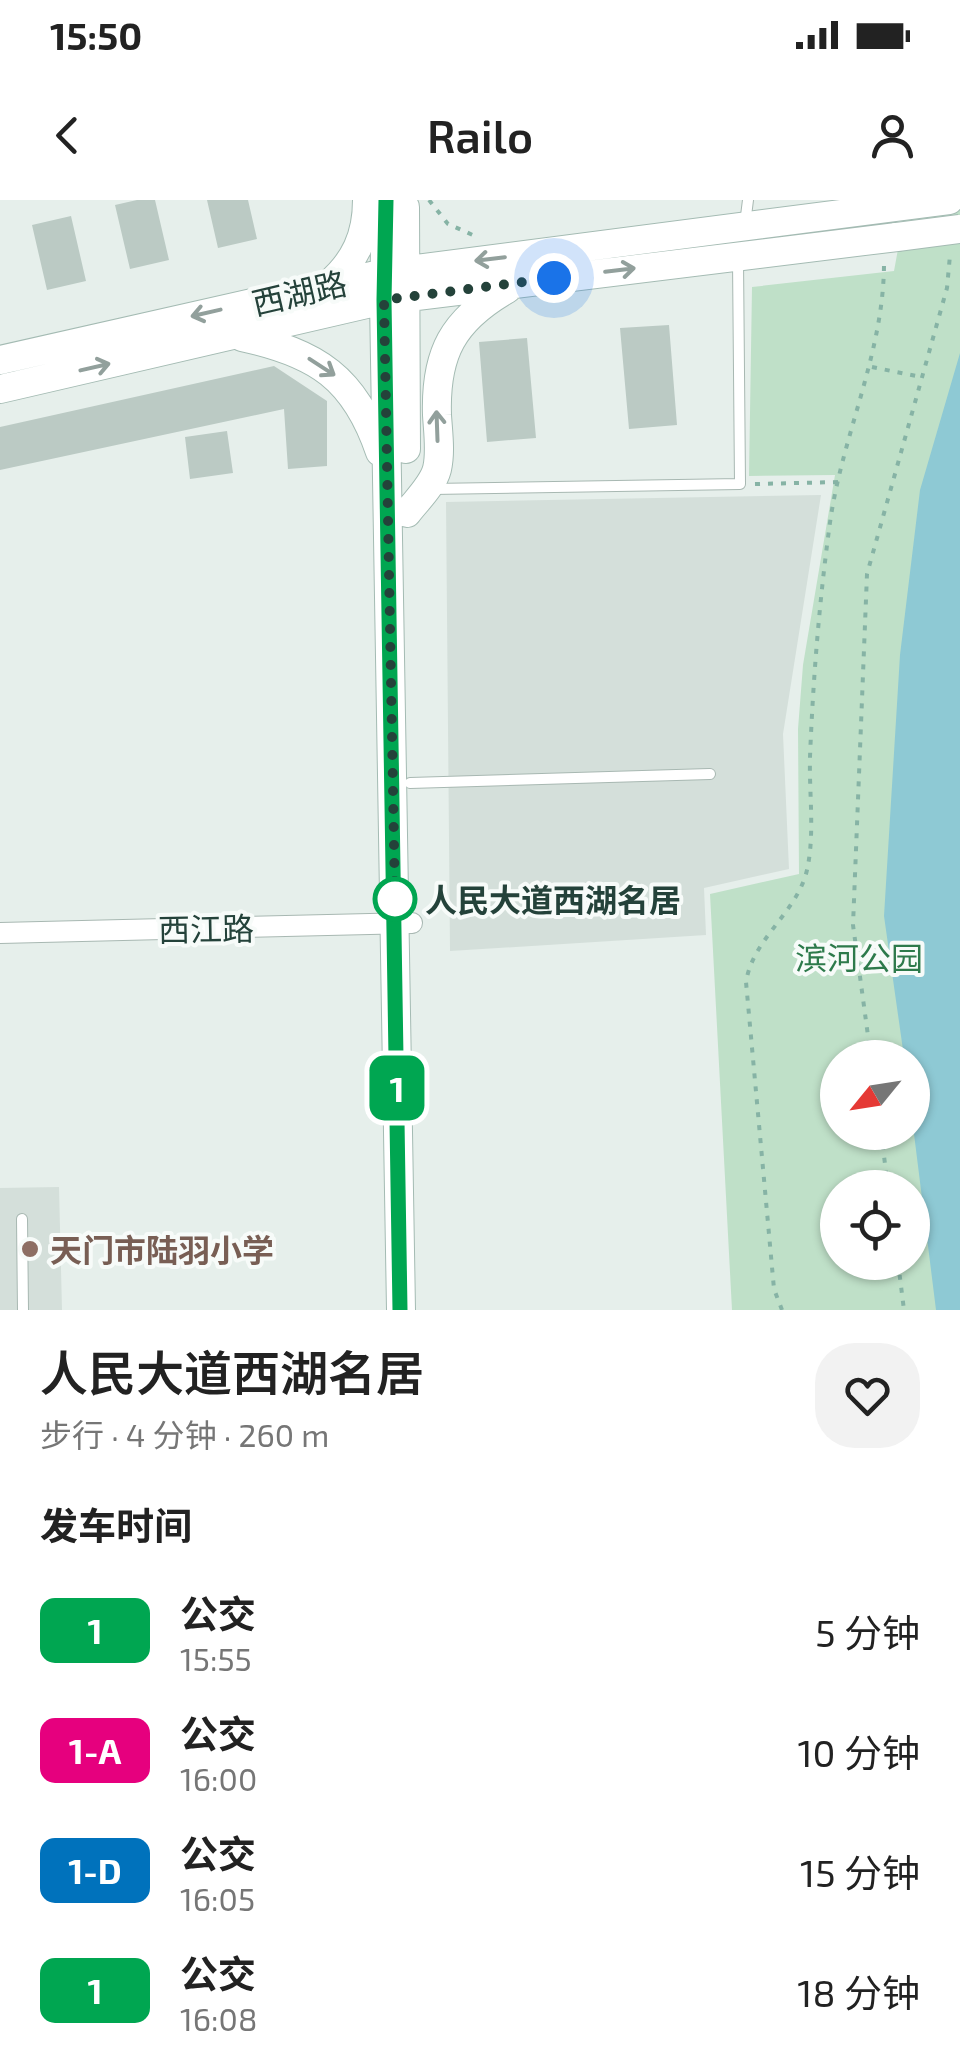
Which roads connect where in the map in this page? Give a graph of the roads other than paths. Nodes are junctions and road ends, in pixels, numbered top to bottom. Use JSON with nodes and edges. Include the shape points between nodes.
{"nodes":[{"id":1,"x":367,"y":200,"type":"edge"},
{"id":2,"x":386,"y":200,"type":"edge"},
{"id":3,"x":404,"y":200,"type":"edge"},
{"id":4,"x":949,"y":200,"type":"edge"},
{"id":5,"x":746,"y":213,"type":"edge"},
{"id":6,"x":955,"y":240,"type":"edge"},
{"id":7,"x":738,"y":256,"type":"junction"},
{"id":8,"x":518,"y":283,"type":"junction"},
{"id":9,"x":394,"y":285,"type":"junction"},
{"id":10,"x":327,"y":286,"type":"junction"},
{"id":11,"x":231,"y":335,"type":"junction"},
{"id":12,"x":0,"y":360,"type":"edge"},
{"id":13,"x":0,"y":388,"type":"edge"},
{"id":14,"x":388,"y":473,"type":"junction"},
{"id":15,"x":426,"y":488,"type":"junction"},
{"id":16,"x":407,"y":514,"type":"junction"},
{"id":17,"x":710,"y":774,"type":"dead end"},
{"id":18,"x":410,"y":783,"type":"junction"},
{"id":19,"x":403,"y":923,"type":"junction"},
{"id":20,"x":0,"y":933,"type":"edge"},
{"id":21,"x":22,"y":1219,"type":"dead end"},
{"id":22,"x":23,"y":1310,"type":"edge"},
{"id":23,"x":400,"y":1310,"type":"edge"},
{"id":24,"x":416,"y":1310,"type":"edge"}],
"edges":[{"from":1,"to":10,"type":"main road","via":[[361,244]]},
{"from":2,"to":9,"type":"main road"},
{"from":3,"to":9,"type":"main road"},
{"from":4,"to":5,"type":"main road","name":"西湖路"},
{"from":5,"to":9,"type":"main road","name":"西湖路","one_way":true},
{"from":6,"to":7,"type":"main road","name":"西湖路","bridge":true},
{"from":8,"to":7,"type":"main road","name":"西湖路","one_way":true},
{"from":7,"to":15,"type":"lane","via":[[740,484]]},
{"from":8,"to":9,"type":"main road","name":"西湖路"},
{"from":15,"to":8,"type":"main road","one_way":true,"via":[[438,466],[441,356],[477,308]]},
{"from":9,"to":10,"type":"main road","name":"西湖路"},
{"from":9,"to":11,"type":"main road","name":"西湖路"},
{"from":9,"to":14,"type":"main road"},
{"from":9,"to":16,"type":"main road"},
{"from":10,"to":12,"type":"main road","name":"西湖路","one_way":true},
{"from":13,"to":11,"type":"main road","name":"西湖路","one_way":true},
{"from":11,"to":14,"type":"main road","one_way":true,"via":[[278,344],[329,369],[366,416]]},
{"from":14,"to":19,"type":"main road"},
{"from":15,"to":16,"type":"main road"},
{"from":16,"to":18,"type":"main road"},
{"from":17,"to":18,"type":"lane"},
{"from":18,"to":19,"type":"main road"},
{"from":19,"to":20,"type":"street","name":"西江路"},
{"from":19,"to":23,"type":"main road"},
{"from":19,"to":24,"type":"main road"},
{"from":21,"to":22,"type":"lane"}]}
